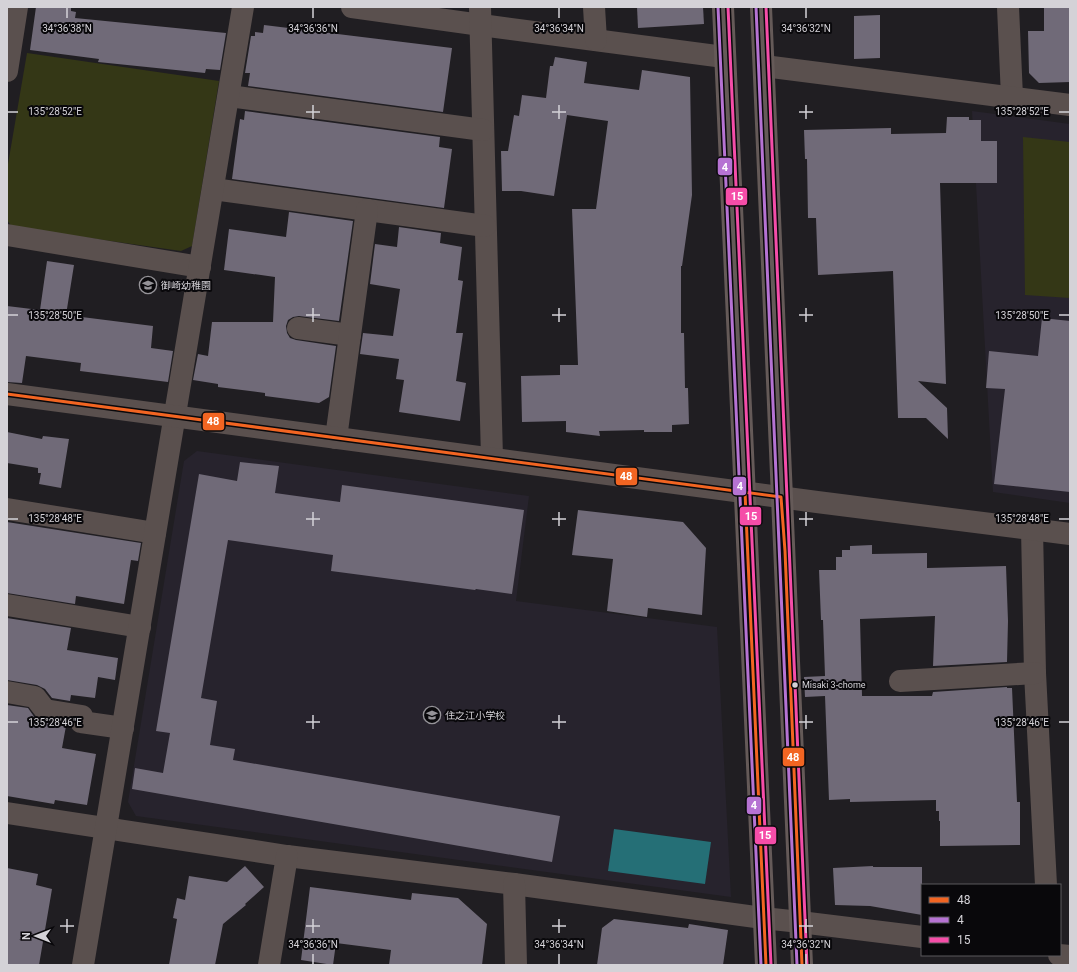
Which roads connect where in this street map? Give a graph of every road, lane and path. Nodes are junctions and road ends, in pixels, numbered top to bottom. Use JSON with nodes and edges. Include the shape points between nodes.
{"nodes":[{"id":1,"x":17,"y":7,"type":"edge"},
{"id":2,"x":243,"y":7,"type":"edge"},
{"id":3,"x":352,"y":7,"type":"edge"},
{"id":4,"x":594,"y":7,"type":"edge"},
{"id":5,"x":723,"y":7,"type":"edge"},
{"id":6,"x":761,"y":7,"type":"edge"},
{"id":7,"x":1008,"y":7,"type":"edge"},
{"id":8,"x":480,"y":16,"type":"edge"},
{"id":9,"x":596,"y":40,"type":"junction"},
{"id":10,"x":724,"y":57,"type":"junction"},
{"id":11,"x":764,"y":66,"type":"junction"},
{"id":12,"x":7,"y":71,"type":"edge"},
{"id":13,"x":229,"y":96,"type":"junction"},
{"id":14,"x":1012,"y":97,"type":"junction"},
{"id":15,"x":1070,"y":105,"type":"edge"},
{"id":16,"x":482,"y":130,"type":"junction"},
{"id":17,"x":213,"y":189,"type":"junction"},
{"id":18,"x":367,"y":210,"type":"junction"},
{"id":19,"x":485,"y":226,"type":"junction"},
{"id":20,"x":7,"y":235,"type":"edge"},
{"id":21,"x":200,"y":267,"type":"junction"},
{"id":22,"x":298,"y":328,"type":"dead end"},
{"id":23,"x":350,"y":335,"type":"junction"},
{"id":24,"x":7,"y":394,"type":"edge"},
{"id":25,"x":175,"y":416,"type":"junction"},
{"id":26,"x":336,"y":438,"type":"junction"},
{"id":27,"x":492,"y":458,"type":"junction"},
{"id":28,"x":745,"y":492,"type":"junction"},
{"id":29,"x":781,"y":497,"type":"junction"},
{"id":30,"x":7,"y":509,"type":"edge"},
{"id":31,"x":1032,"y":530,"type":"junction"},
{"id":32,"x":156,"y":534,"type":"junction"},
{"id":33,"x":1070,"y":534,"type":"edge"},
{"id":34,"x":7,"y":605,"type":"edge"},
{"id":35,"x":140,"y":627,"type":"junction"},
{"id":36,"x":1035,"y":673,"type":"junction"},
{"id":37,"x":900,"y":681,"type":"dead end"},
{"id":38,"x":7,"y":692,"type":"edge"},
{"id":39,"x":123,"y":728,"type":"junction"},
{"id":40,"x":7,"y":813,"type":"edge"},
{"id":41,"x":106,"y":827,"type":"junction"},
{"id":42,"x":287,"y":856,"type":"junction"},
{"id":43,"x":514,"y":884,"type":"junction"},
{"id":44,"x":1046,"y":884,"type":"edge"},
{"id":45,"x":764,"y":918,"type":"junction"},
{"id":46,"x":800,"y":922,"type":"junction"},
{"id":47,"x":921,"y":937,"type":"edge"},
{"id":48,"x":83,"y":965,"type":"edge"},
{"id":49,"x":269,"y":965,"type":"edge"},
{"id":50,"x":516,"y":965,"type":"edge"},
{"id":51,"x":766,"y":965,"type":"edge"},
{"id":52,"x":802,"y":965,"type":"edge"}],
"edges":[{"from":1,"to":12,"type":"street"},
{"from":2,"to":13,"type":"street"},
{"from":3,"to":8,"type":"street"},
{"from":4,"to":9,"type":"street"},
{"from":5,"to":10,"type":"main road"},
{"from":6,"to":11,"type":"main road"},
{"from":7,"to":14,"type":"street"},
{"from":8,"to":9,"type":"street"},
{"from":8,"to":16,"type":"street"},
{"from":9,"to":10,"type":"street"},
{"from":10,"to":28,"type":"main road"},
{"from":11,"to":14,"type":"street"},
{"from":11,"to":29,"type":"main road"},
{"from":13,"to":16,"type":"street"},
{"from":13,"to":17,"type":"street"},
{"from":14,"to":15,"type":"street"},
{"from":16,"to":19,"type":"street"},
{"from":17,"to":18,"type":"street"},
{"from":17,"to":21,"type":"street"},
{"from":18,"to":19,"type":"street"},
{"from":18,"to":23,"type":"street"},
{"from":19,"to":27,"type":"street"},
{"from":20,"to":21,"type":"street"},
{"from":21,"to":25,"type":"street"},
{"from":22,"to":23,"type":"street"},
{"from":23,"to":26,"type":"street"},
{"from":24,"to":25,"type":"street"},
{"from":25,"to":26,"type":"street"},
{"from":25,"to":32,"type":"street"},
{"from":26,"to":27,"type":"street"},
{"from":27,"to":28,"type":"street"},
{"from":28,"to":29,"type":"street"},
{"from":28,"to":45,"type":"main road"},
{"from":29,"to":31,"type":"street"},
{"from":29,"to":46,"type":"main road"},
{"from":30,"to":32,"type":"street"},
{"from":31,"to":33,"type":"street"},
{"from":31,"to":36,"type":"street"},
{"from":32,"to":35,"type":"street"},
{"from":34,"to":35,"type":"street"},
{"from":35,"to":39,"type":"street"},
{"from":36,"to":37,"type":"street"},
{"from":36,"to":44,"type":"street"},
{"from":38,"to":39,"type":"street","via":[[35,696],[45,710],[82,716],[81,722]]},
{"from":39,"to":41,"type":"street"},
{"from":40,"to":41,"type":"street"},
{"from":41,"to":42,"type":"street"},
{"from":41,"to":48,"type":"street"},
{"from":42,"to":43,"type":"street"},
{"from":42,"to":49,"type":"street"},
{"from":43,"to":45,"type":"street"},
{"from":43,"to":50,"type":"street"},
{"from":45,"to":46,"type":"street"},
{"from":45,"to":51,"type":"main road"},
{"from":46,"to":47,"type":"street"},
{"from":46,"to":52,"type":"main road"}]}
